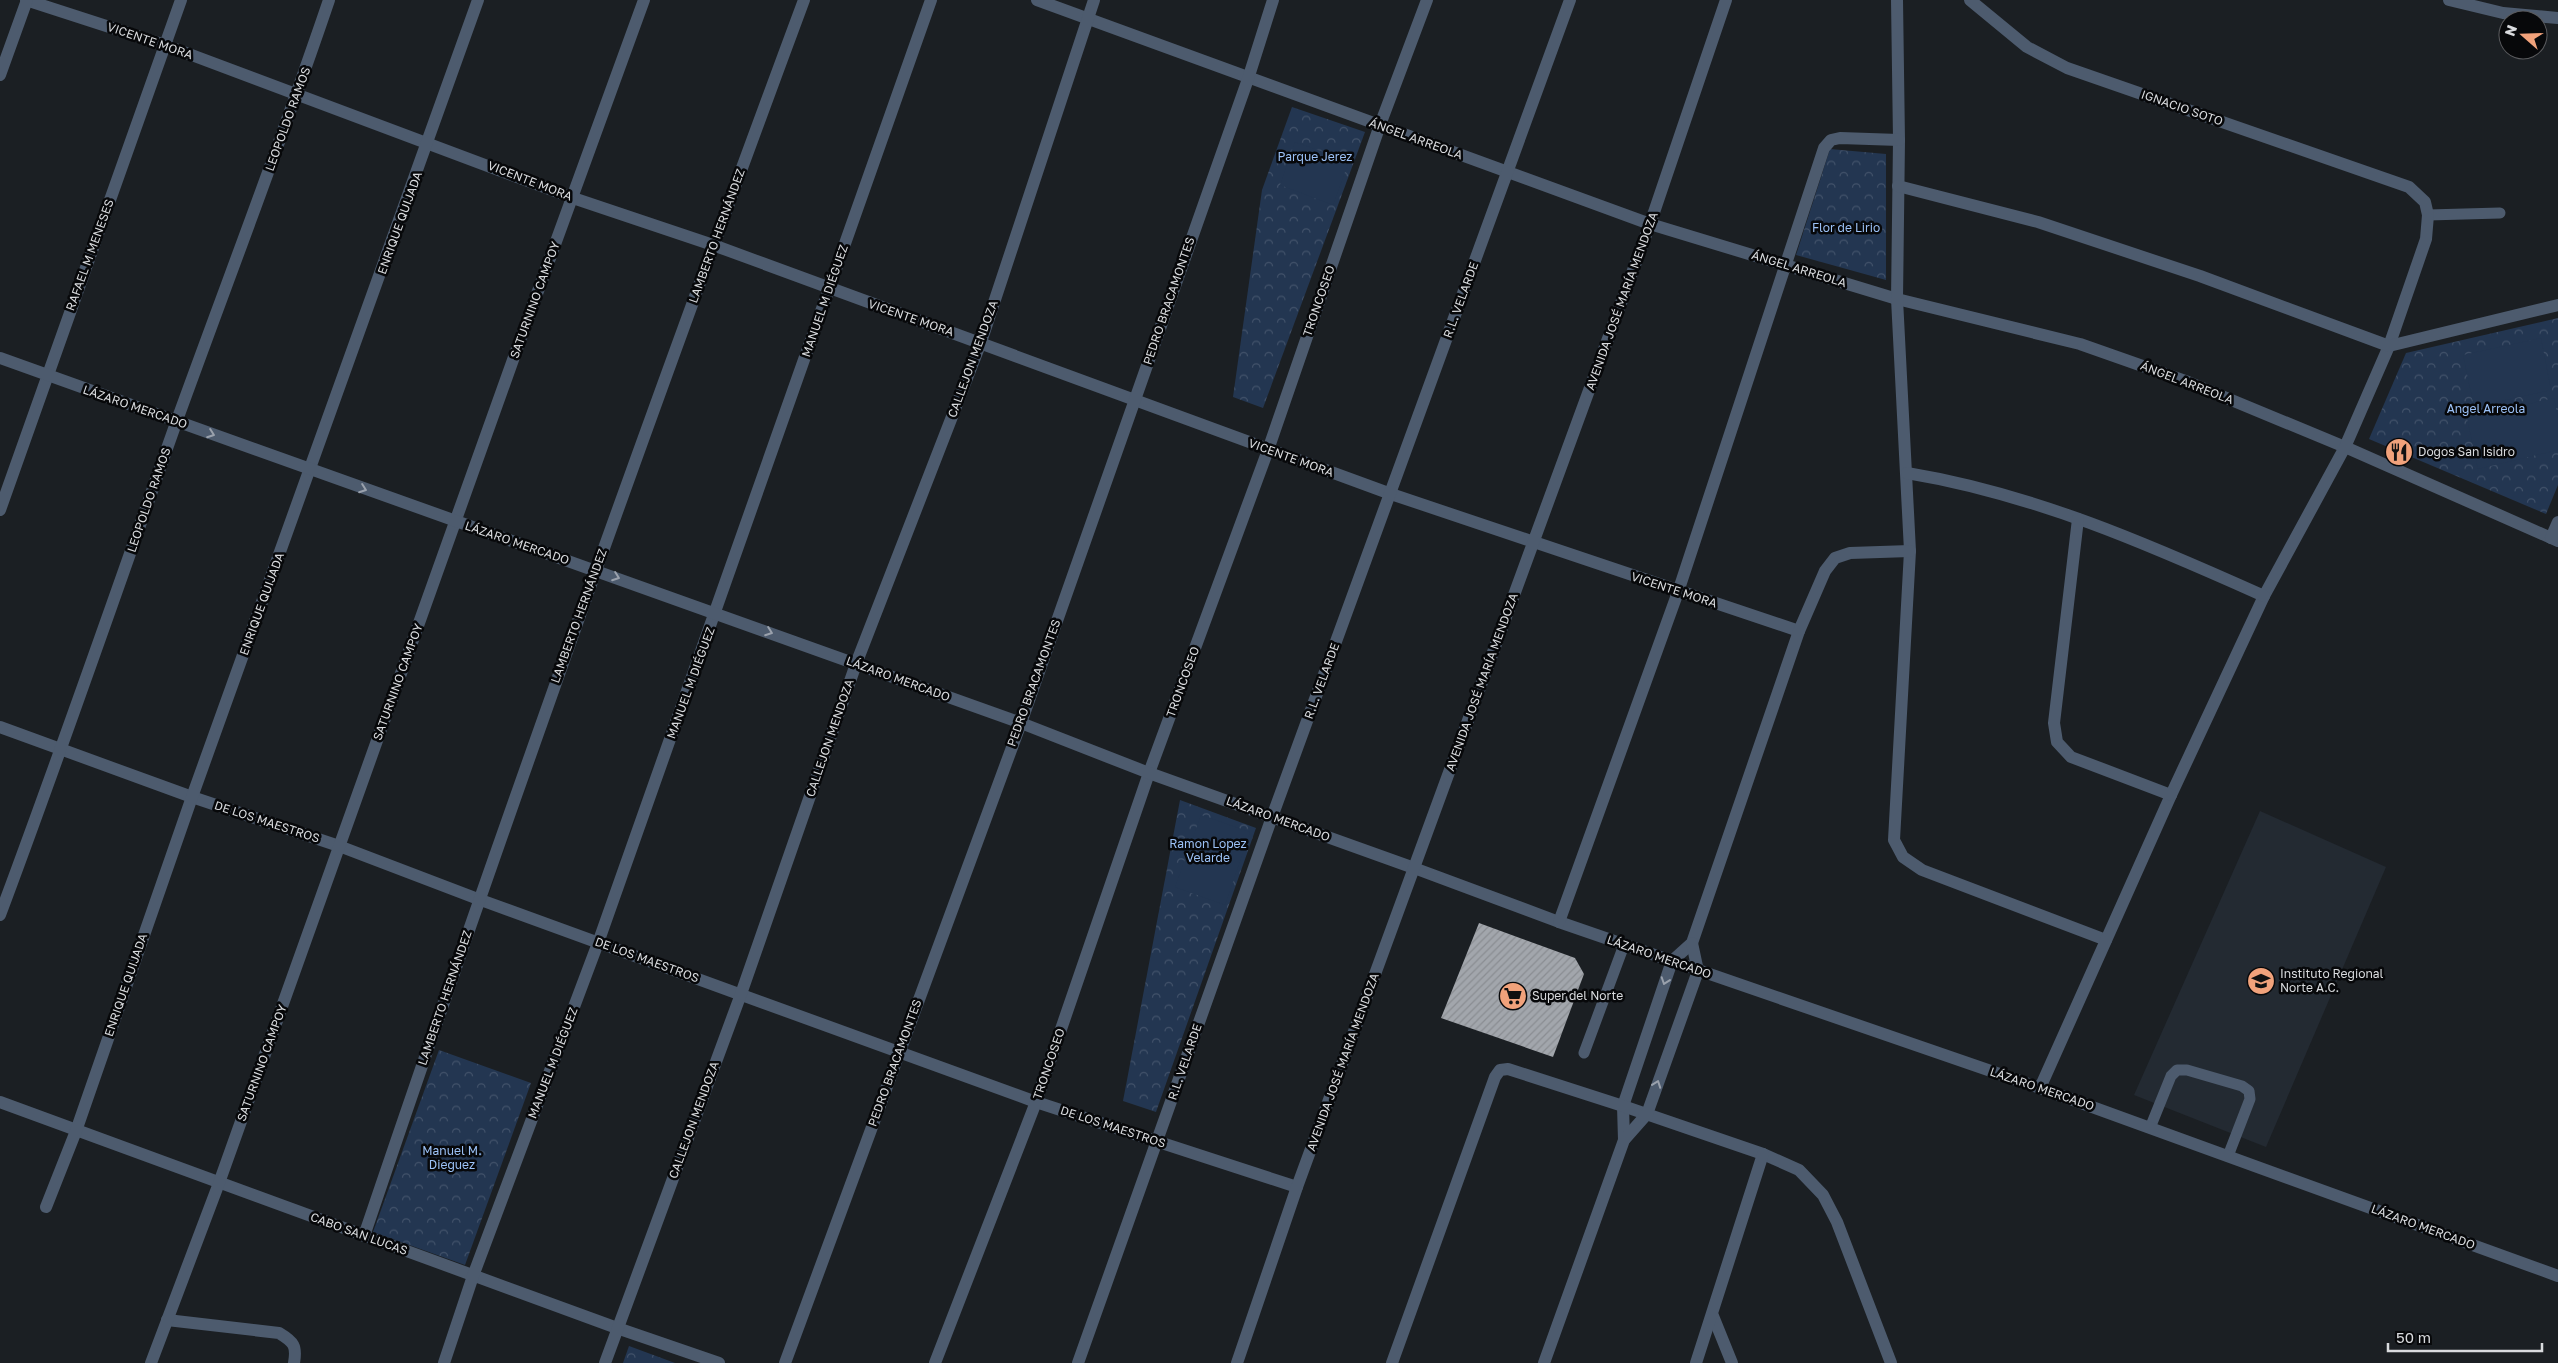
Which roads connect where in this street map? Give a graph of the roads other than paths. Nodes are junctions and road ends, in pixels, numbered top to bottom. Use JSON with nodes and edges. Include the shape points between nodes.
{"nodes":[{"id":1,"x":27,"y":0,"type":"edge"},
{"id":2,"x":181,"y":0,"type":"edge"},
{"id":3,"x":329,"y":0,"type":"edge"},
{"id":4,"x":478,"y":0,"type":"edge"},
{"id":5,"x":644,"y":0,"type":"edge"},
{"id":6,"x":804,"y":0,"type":"edge"},
{"id":7,"x":931,"y":0,"type":"edge"},
{"id":8,"x":1037,"y":0,"type":"edge"},
{"id":9,"x":1094,"y":0,"type":"edge"},
{"id":10,"x":1274,"y":0,"type":"edge"},
{"id":11,"x":1427,"y":0,"type":"edge"},
{"id":12,"x":1570,"y":0,"type":"edge"},
{"id":13,"x":1726,"y":0,"type":"edge"},
{"id":14,"x":1897,"y":0,"type":"edge"},
{"id":15,"x":1970,"y":0,"type":"edge"},
{"id":16,"x":2449,"y":0,"type":"edge"},
{"id":17,"x":1088,"y":18,"type":"junction"},
{"id":18,"x":2558,"y":18,"type":"edge"},
{"id":19,"x":165,"y":45,"type":"junction"},
{"id":20,"x":0,"y":74,"type":"edge"},
{"id":21,"x":1248,"y":79,"type":"junction"},
{"id":22,"x":297,"y":95,"type":"junction"},
{"id":23,"x":1380,"y":125,"type":"junction"},
{"id":24,"x":1899,"y":140,"type":"junction"},
{"id":25,"x":428,"y":143,"type":"junction"},
{"id":26,"x":1508,"y":173,"type":"junction"},
{"id":27,"x":1898,"y":186,"type":"junction"},
{"id":28,"x":573,"y":198,"type":"junction"},
{"id":29,"x":2500,"y":213,"type":"dead end"},
{"id":30,"x":2428,"y":215,"type":"junction"},
{"id":31,"x":1650,"y":224,"type":"junction"},
{"id":32,"x":713,"y":245,"type":"junction"},
{"id":33,"x":1785,"y":264,"type":"junction"},
{"id":34,"x":829,"y":289,"type":"junction"},
{"id":35,"x":1897,"y":299,"type":"junction"},
{"id":36,"x":2558,"y":304,"type":"edge"},
{"id":37,"x":981,"y":342,"type":"junction"},
{"id":38,"x":2389,"y":346,"type":"junction"},
{"id":39,"x":0,"y":358,"type":"edge"},
{"id":40,"x":48,"y":376,"type":"junction"},
{"id":41,"x":1134,"y":400,"type":"junction"},
{"id":42,"x":177,"y":421,"type":"junction"},
{"id":43,"x":2346,"y":447,"type":"junction"},
{"id":44,"x":1268,"y":450,"type":"junction"},
{"id":45,"x":311,"y":470,"type":"junction"},
{"id":46,"x":1907,"y":474,"type":"junction"},
{"id":47,"x":1391,"y":494,"type":"junction"},
{"id":48,"x":0,"y":510,"type":"edge"},
{"id":49,"x":2078,"y":519,"type":"junction"},
{"id":50,"x":455,"y":521,"type":"junction"},
{"id":51,"x":2558,"y":522,"type":"edge"},
{"id":52,"x":2555,"y":539,"type":"edge"},
{"id":53,"x":1534,"y":542,"type":"junction"},
{"id":54,"x":1910,"y":551,"type":"junction"},
{"id":55,"x":596,"y":570,"type":"junction"},
{"id":56,"x":1678,"y":592,"type":"junction"},
{"id":57,"x":2264,"y":596,"type":"junction"},
{"id":58,"x":716,"y":613,"type":"junction"},
{"id":59,"x":1799,"y":631,"type":"junction"},
{"id":60,"x":856,"y":664,"type":"junction"},
{"id":61,"x":1021,"y":723,"type":"junction"},
{"id":62,"x":0,"y":727,"type":"edge"},
{"id":63,"x":62,"y":749,"type":"junction"},
{"id":64,"x":1149,"y":774,"type":"junction"},
{"id":65,"x":2170,"y":795,"type":"junction"},
{"id":66,"x":192,"y":797,"type":"junction"},
{"id":67,"x":1272,"y":817,"type":"junction"},
{"id":68,"x":339,"y":846,"type":"junction"},
{"id":69,"x":1414,"y":868,"type":"junction"},
{"id":70,"x":478,"y":899,"type":"junction"},
{"id":71,"x":0,"y":915,"type":"edge"},
{"id":72,"x":1559,"y":922,"type":"junction"},
{"id":73,"x":2106,"y":940,"type":"junction"},
{"id":74,"x":598,"y":943,"type":"junction"},
{"id":75,"x":1692,"y":943,"type":"junction"},
{"id":76,"x":1624,"y":945,"type":"junction"},
{"id":77,"x":1672,"y":961,"type":"junction"},
{"id":78,"x":1698,"y":971,"type":"junction"},
{"id":79,"x":741,"y":994,"type":"junction"},
{"id":80,"x":898,"y":1053,"type":"junction"},
{"id":81,"x":1584,"y":1053,"type":"dead end"},
{"id":82,"x":2040,"y":1088,"type":"junction"},
{"id":83,"x":0,"y":1102,"type":"edge"},
{"id":84,"x":1036,"y":1102,"type":"junction"},
{"id":85,"x":1623,"y":1106,"type":"junction"},
{"id":86,"x":1647,"y":1114,"type":"junction"},
{"id":87,"x":2150,"y":1128,"type":"junction"},
{"id":88,"x":76,"y":1130,"type":"junction"},
{"id":89,"x":1624,"y":1140,"type":"junction"},
{"id":90,"x":1157,"y":1141,"type":"junction"},
{"id":91,"x":1763,"y":1154,"type":"junction"},
{"id":92,"x":2228,"y":1156,"type":"junction"},
{"id":93,"x":220,"y":1183,"type":"junction"},
{"id":94,"x":1297,"y":1187,"type":"junction"},
{"id":95,"x":46,"y":1207,"type":"dead end"},
{"id":96,"x":364,"y":1236,"type":"junction"},
{"id":97,"x":473,"y":1276,"type":"junction"},
{"id":98,"x":2558,"y":1276,"type":"edge"},
{"id":99,"x":1713,"y":1316,"type":"junction"},
{"id":100,"x":167,"y":1320,"type":"junction"},
{"id":101,"x":617,"y":1328,"type":"junction"},
{"id":102,"x":151,"y":1363,"type":"edge"},
{"id":103,"x":294,"y":1363,"type":"edge"},
{"id":104,"x":444,"y":1363,"type":"edge"},
{"id":105,"x":605,"y":1363,"type":"edge"},
{"id":106,"x":719,"y":1363,"type":"edge"},
{"id":107,"x":786,"y":1363,"type":"edge"},
{"id":108,"x":934,"y":1363,"type":"edge"},
{"id":109,"x":1078,"y":1363,"type":"edge"},
{"id":110,"x":1237,"y":1363,"type":"edge"},
{"id":111,"x":1392,"y":1363,"type":"edge"},
{"id":112,"x":1544,"y":1363,"type":"edge"},
{"id":113,"x":1696,"y":1363,"type":"edge"},
{"id":114,"x":1732,"y":1363,"type":"edge"},
{"id":115,"x":1891,"y":1363,"type":"edge"}],
"edges":[{"from":1,"to":19,"type":"street","name":"VICENTE MORA"},
{"from":1,"to":20,"type":"street"},
{"from":2,"to":19,"type":"street","name":"RAFAEL M MENESES"},
{"from":3,"to":22,"type":"street","name":"LEOPOLDO RAMOS"},
{"from":4,"to":25,"type":"street","name":"ENRIQUE QUIJADA"},
{"from":5,"to":28,"type":"street","name":"SATURNINO CAMPOY"},
{"from":6,"to":32,"type":"street","name":"LAMBERTO HERNÁNDEZ"},
{"from":7,"to":34,"type":"street","name":"MANUEL M DIÉGUEZ"},
{"from":8,"to":17,"type":"street","name":"ÁNGEL ARREOLA"},
{"from":9,"to":17,"type":"street","name":"CALLEJON MENDOZA"},
{"from":10,"to":21,"type":"street","name":"PEDRO BRACAMONTES"},
{"from":11,"to":23,"type":"street","name":"TRONCOSEO"},
{"from":12,"to":26,"type":"street","name":"R.L. VELARDE"},
{"from":13,"to":31,"type":"street","name":"AVENIDA JOSÉ MARÍA MENDOZA"},
{"from":14,"to":24,"type":"street"},
{"from":15,"to":30,"type":"street","name":"IGNACIO SOTO","via":[[2027,47],[2067,68],[2409,187],[2425,202]]},
{"from":16,"to":18,"type":"street","via":[[2503,13]]},
{"from":17,"to":21,"type":"street","name":"ÁNGEL ARREOLA"},
{"from":17,"to":37,"type":"street","name":"CALLEJON MENDOZA"},
{"from":19,"to":22,"type":"street","name":"VICENTE MORA"},
{"from":19,"to":40,"type":"street","name":"RAFAEL M MENESES"},
{"from":21,"to":23,"type":"street","name":"ÁNGEL ARREOLA"},
{"from":21,"to":41,"type":"street","name":"PEDRO BRACAMONTES"},
{"from":22,"to":25,"type":"street","name":"VICENTE MORA"},
{"from":22,"to":42,"type":"street","name":"LEOPOLDO RAMOS"},
{"from":23,"to":26,"type":"street","name":"ÁNGEL ARREOLA"},
{"from":23,"to":44,"type":"street","name":"TRONCOSEO"},
{"from":24,"to":27,"type":"street"},
{"from":24,"to":33,"type":"street","via":[[1831,140],[1824,148]]},
{"from":25,"to":28,"type":"street","name":"VICENTE MORA"},
{"from":25,"to":45,"type":"street","name":"ENRIQUE QUIJADA"},
{"from":26,"to":31,"type":"street","name":"ÁNGEL ARREOLA"},
{"from":26,"to":47,"type":"street","name":"R.L. VELARDE"},
{"from":27,"to":35,"type":"street"},
{"from":27,"to":38,"type":"street","via":[[2038,222],[2200,276]]},
{"from":28,"to":32,"type":"street","name":"VICENTE MORA"},
{"from":28,"to":50,"type":"street","name":"SATURNINO CAMPOY"},
{"from":29,"to":30,"type":"lane"},
{"from":30,"to":38,"type":"street","via":[[2426,238]]},
{"from":31,"to":33,"type":"street","name":"ÁNGEL ARREOLA"},
{"from":31,"to":53,"type":"street","name":"AVENIDA JOSÉ MARÍA MENDOZA"},
{"from":32,"to":34,"type":"street","name":"VICENTE MORA"},
{"from":32,"to":55,"type":"street","name":"LAMBERTO HERNÁNDEZ"},
{"from":33,"to":35,"type":"street","name":"ÁNGEL ARREOLA"},
{"from":33,"to":56,"type":"street"},
{"from":34,"to":37,"type":"street","name":"VICENTE MORA"},
{"from":34,"to":58,"type":"street","name":"MANUEL M DIÉGUEZ"},
{"from":35,"to":43,"type":"street","name":"ÁNGEL ARREOLA","via":[[2080,344],[2188,382]]},
{"from":35,"to":46,"type":"street"},
{"from":36,"to":38,"type":"street"},
{"from":37,"to":41,"type":"street","name":"VICENTE MORA"},
{"from":37,"to":60,"type":"street","name":"CALLEJON MENDOZA"},
{"from":38,"to":43,"type":"street"},
{"from":39,"to":40,"type":"street","name":"LÁZARO MERCADO"},
{"from":40,"to":42,"type":"street","name":"LÁZARO MERCADO"},
{"from":40,"to":48,"type":"street","name":"RAFAEL M MENESES"},
{"from":41,"to":44,"type":"street","name":"VICENTE MORA"},
{"from":41,"to":61,"type":"street","name":"PEDRO BRACAMONTES"},
{"from":42,"to":45,"type":"street","name":"LÁZARO MERCADO","one_way":true},
{"from":42,"to":63,"type":"street","name":"LEOPOLDO RAMOS"},
{"from":43,"to":52,"type":"street","name":"ÁNGEL ARREOLA"},
{"from":43,"to":57,"type":"street"},
{"from":44,"to":47,"type":"street","name":"VICENTE MORA"},
{"from":44,"to":64,"type":"street","name":"TRONCOSEO"},
{"from":45,"to":50,"type":"street","name":"LÁZARO MERCADO","one_way":true},
{"from":45,"to":66,"type":"street","name":"ENRIQUE QUIJADA"},
{"from":46,"to":49,"type":"street","via":[[2005,493]]},
{"from":46,"to":54,"type":"street"},
{"from":47,"to":53,"type":"street","name":"VICENTE MORA"},
{"from":47,"to":67,"type":"street","name":"R.L. VELARDE"},
{"from":49,"to":57,"type":"street","via":[[2160,549]]},
{"from":49,"to":65,"type":"street","via":[[2054,723],[2057,742],[2071,757]]},
{"from":50,"to":55,"type":"street","name":"LÁZARO MERCADO"},
{"from":50,"to":68,"type":"street","name":"SATURNINO CAMPOY"},
{"from":51,"to":52,"type":"street"},
{"from":53,"to":56,"type":"street","name":"VICENTE MORA"},
{"from":53,"to":69,"type":"street","name":"AVENIDA JOSÉ MARÍA MENDOZA"},
{"from":54,"to":59,"type":"street","via":[[1850,553],[1835,558],[1825,572]]},
{"from":54,"to":73,"type":"street","via":[[1894,840],[1903,857],[1922,870]]},
{"from":55,"to":58,"type":"street","name":"LÁZARO MERCADO","one_way":true},
{"from":55,"to":70,"type":"street","name":"LAMBERTO HERNÁNDEZ"},
{"from":56,"to":59,"type":"street","name":"VICENTE MORA"},
{"from":56,"to":72,"type":"street"},
{"from":57,"to":65,"type":"street"},
{"from":58,"to":60,"type":"street","name":"LÁZARO MERCADO","one_way":true},
{"from":58,"to":74,"type":"street","name":"MANUEL M DIÉGUEZ"},
{"from":59,"to":75,"type":"street"},
{"from":60,"to":61,"type":"street","name":"LÁZARO MERCADO"},
{"from":60,"to":79,"type":"street","name":"CALLEJON MENDOZA"},
{"from":61,"to":64,"type":"street","name":"LÁZARO MERCADO"},
{"from":61,"to":80,"type":"street","name":"PEDRO BRACAMONTES"},
{"from":62,"to":63,"type":"street","name":"DE LOS MAESTROS"},
{"from":63,"to":66,"type":"street","name":"DE LOS MAESTROS"},
{"from":63,"to":71,"type":"street","name":"LEOPOLDO RAMOS"},
{"from":64,"to":67,"type":"street","name":"LÁZARO MERCADO"},
{"from":64,"to":84,"type":"street","name":"TRONCOSEO"},
{"from":65,"to":73,"type":"street"},
{"from":66,"to":68,"type":"street","name":"DE LOS MAESTROS"},
{"from":66,"to":88,"type":"street","name":"ENRIQUE QUIJADA"},
{"from":67,"to":69,"type":"street","name":"LÁZARO MERCADO"},
{"from":67,"to":90,"type":"street","name":"R.L. VELARDE"},
{"from":68,"to":70,"type":"street","name":"DE LOS MAESTROS"},
{"from":68,"to":93,"type":"street","name":"SATURNINO CAMPOY"},
{"from":69,"to":72,"type":"street","name":"LÁZARO MERCADO"},
{"from":69,"to":94,"type":"street","name":"AVENIDA JOSÉ MARÍA MENDOZA"},
{"from":70,"to":74,"type":"street","name":"DE LOS MAESTROS"},
{"from":70,"to":96,"type":"street","name":"LAMBERTO HERNÁNDEZ"},
{"from":72,"to":76,"type":"street","name":"LÁZARO MERCADO"},
{"from":73,"to":82,"type":"street"},
{"from":74,"to":79,"type":"street","name":"DE LOS MAESTROS"},
{"from":74,"to":97,"type":"street","name":"MANUEL M DIÉGUEZ"},
{"from":75,"to":77,"type":"street"},
{"from":75,"to":78,"type":"street"},
{"from":76,"to":77,"type":"street","name":"LÁZARO MERCADO"},
{"from":76,"to":81,"type":"lane"},
{"from":77,"to":78,"type":"street","name":"LÁZARO MERCADO"},
{"from":77,"to":85,"type":"street","one_way":true},
{"from":78,"to":82,"type":"street","name":"LÁZARO MERCADO"},
{"from":86,"to":78,"type":"street","one_way":true},
{"from":79,"to":80,"type":"street","name":"DE LOS MAESTROS"},
{"from":79,"to":101,"type":"street","name":"CALLEJON MENDOZA"},
{"from":80,"to":84,"type":"street","name":"DE LOS MAESTROS"},
{"from":80,"to":107,"type":"street","name":"PEDRO BRACAMONTES"},
{"from":82,"to":87,"type":"street","name":"LÁZARO MERCADO"},
{"from":83,"to":88,"type":"street","name":"CABO SAN LUCAS"},
{"from":84,"to":90,"type":"street","name":"DE LOS MAESTROS"},
{"from":84,"to":108,"type":"street","name":"TRONCOSEO"},
{"from":85,"to":86,"type":"street"},
{"from":85,"to":89,"type":"street"},
{"from":85,"to":111,"type":"street","via":[[1508,1069],[1500,1070]]},
{"from":86,"to":89,"type":"street"},
{"from":86,"to":91,"type":"street"},
{"from":87,"to":92,"type":"street","name":"LÁZARO MERCADO"},
{"from":87,"to":92,"type":"lane","via":[[2171,1076],[2177,1070],[2242,1086],[2249,1091],[2250,1099]]},
{"from":88,"to":93,"type":"street","name":"CABO SAN LUCAS"},
{"from":88,"to":95,"type":"street","name":"ENRIQUE QUIJADA"},
{"from":89,"to":112,"type":"street"},
{"from":90,"to":94,"type":"street","name":"DE LOS MAESTROS"},
{"from":90,"to":109,"type":"street","name":"R.L. VELARDE"},
{"from":91,"to":99,"type":"street"},
{"from":91,"to":115,"type":"street","via":[[1799,1170],[1823,1195],[1837,1222]]},
{"from":92,"to":98,"type":"street","name":"LÁZARO MERCADO"},
{"from":93,"to":96,"type":"street","name":"CABO SAN LUCAS"},
{"from":93,"to":100,"type":"street","name":"SATURNINO CAMPOY"},
{"from":94,"to":110,"type":"street","name":"AVENIDA JOSÉ MARÍA MENDOZA"},
{"from":96,"to":97,"type":"street","name":"CABO SAN LUCAS"},
{"from":97,"to":101,"type":"street","name":"CABO SAN LUCAS"},
{"from":97,"to":104,"type":"street","name":"MANUEL M DIÉGUEZ"},
{"from":99,"to":113,"type":"street"},
{"from":99,"to":114,"type":"street"},
{"from":100,"to":102,"type":"street","name":"SATURNINO CAMPOY"},
{"from":100,"to":103,"type":"street","via":[[279,1333],[292,1341],[296,1350]]},
{"from":101,"to":105,"type":"street","name":"CALLEJON MENDOZA"},
{"from":101,"to":106,"type":"street","name":"CABO SAN LUCAS"}]}
